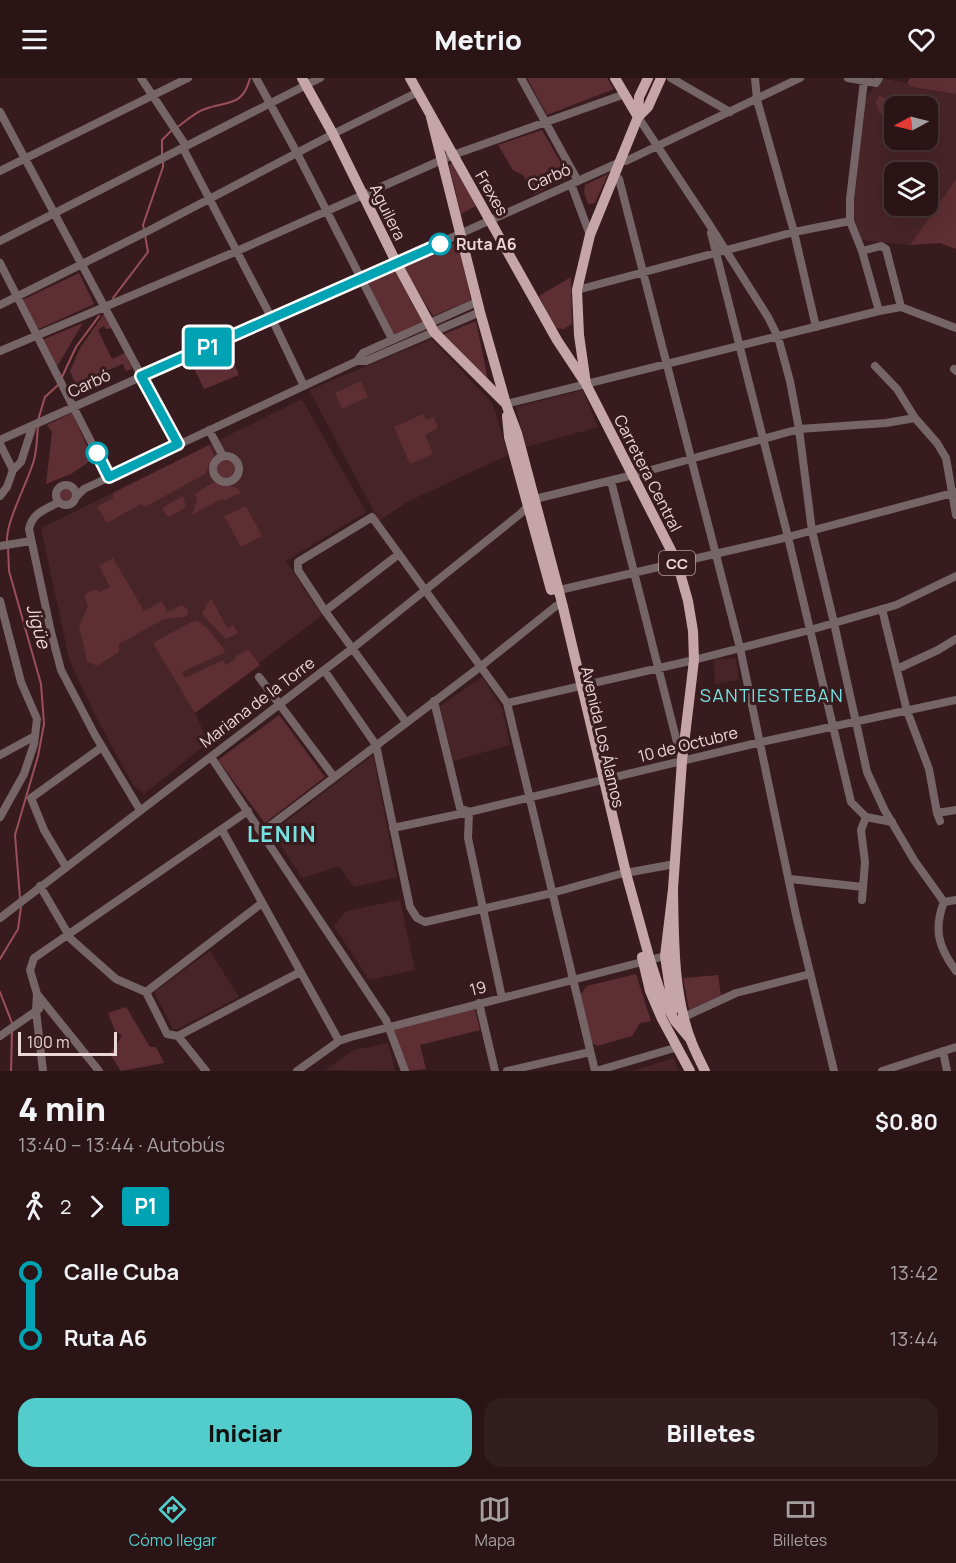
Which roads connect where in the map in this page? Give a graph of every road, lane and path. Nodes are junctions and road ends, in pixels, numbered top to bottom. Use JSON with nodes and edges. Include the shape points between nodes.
{"nodes":[{"id":1,"x":141,"y":78,"type":"edge"},
{"id":2,"x":188,"y":78,"type":"edge"},
{"id":3,"x":256,"y":78,"type":"edge"},
{"id":4,"x":320,"y":78,"type":"edge"},
{"id":5,"x":410,"y":78,"type":"edge"},
{"id":6,"x":521,"y":78,"type":"edge"},
{"id":7,"x":615,"y":78,"type":"edge"},
{"id":8,"x":648,"y":78,"type":"edge"},
{"id":9,"x":661,"y":78,"type":"edge"},
{"id":10,"x":671,"y":78,"type":"edge"},
{"id":11,"x":755,"y":78,"type":"edge"},
{"id":12,"x":800,"y":78,"type":"edge"},
{"id":13,"x":848,"y":78,"type":"edge"},
{"id":14,"x":304,"y":81,"type":"edge"},
{"id":15,"x":864,"y":81,"type":"junction"},
{"id":16,"x":878,"y":81,"type":"edge"},
{"id":17,"x":418,"y":92,"type":"junction"},
{"id":18,"x":625,"y":94,"type":"junction"},
{"id":19,"x":153,"y":96,"type":"junction"},
{"id":20,"x":757,"y":100,"type":"junction"},
{"id":21,"x":270,"y":104,"type":"junction"},
{"id":22,"x":0,"y":112,"type":"edge"},
{"id":23,"x":730,"y":112,"type":"junction"},
{"id":24,"x":431,"y":117,"type":"junction"},
{"id":25,"x":638,"y":117,"type":"junction"},
{"id":26,"x":545,"y":122,"type":"junction"},
{"id":27,"x":333,"y":134,"type":"junction"},
{"id":28,"x":658,"y":146,"type":"junction"},
{"id":29,"x":185,"y":148,"type":"junction"},
{"id":30,"x":297,"y":153,"type":"junction"},
{"id":31,"x":453,"y":155,"type":"junction"},
{"id":32,"x":25,"y":159,"type":"junction"},
{"id":33,"x":442,"y":160,"type":"junction"},
{"id":34,"x":622,"y":162,"type":"junction"},
{"id":35,"x":0,"y":171,"type":"edge"},
{"id":36,"x":619,"y":179,"type":"dead end"},
{"id":37,"x":574,"y":182,"type":"junction"},
{"id":38,"x":364,"y":196,"type":"junction"},
{"id":39,"x":210,"y":198,"type":"junction"},
{"id":40,"x":327,"y":211,"type":"junction"},
{"id":41,"x":56,"y":214,"type":"junction"},
{"id":42,"x":490,"y":220,"type":"junction"},
{"id":43,"x":850,"y":220,"type":"junction"},
{"id":44,"x":794,"y":232,"type":"junction"},
{"id":45,"x":460,"y":234,"type":"junction"},
{"id":46,"x":590,"y":235,"type":"junction"},
{"id":47,"x":0,"y":241,"type":"edge"},
{"id":48,"x":862,"y":250,"type":"junction"},
{"id":49,"x":237,"y":251,"type":"junction"},
{"id":50,"x":721,"y":252,"type":"junction"},
{"id":51,"x":0,"y":263,"type":"edge"},
{"id":52,"x":82,"y":264,"type":"junction"},
{"id":53,"x":397,"y":264,"type":"junction"},
{"id":54,"x":644,"y":273,"type":"junction"},
{"id":55,"x":362,"y":278,"type":"junction"},
{"id":56,"x":577,"y":290,"type":"junction"},
{"id":57,"x":17,"y":296,"type":"junction"},
{"id":58,"x":0,"y":305,"type":"edge"},
{"id":59,"x":105,"y":307,"type":"junction"},
{"id":60,"x":478,"y":307,"type":"junction"},
{"id":61,"x":901,"y":307,"type":"junction"},
{"id":62,"x":879,"y":311,"type":"junction"},
{"id":63,"x":272,"y":319,"type":"junction"},
{"id":64,"x":432,"y":327,"type":"junction"},
{"id":65,"x":816,"y":327,"type":"junction"},
{"id":66,"x":956,"y":328,"type":"edge"},
{"id":67,"x":37,"y":335,"type":"junction"},
{"id":68,"x":579,"y":335,"type":"junction"},
{"id":69,"x":778,"y":336,"type":"junction"},
{"id":70,"x":392,"y":339,"type":"junction"},
{"id":71,"x":557,"y":340,"type":"junction"},
{"id":72,"x":739,"y":346,"type":"junction"},
{"id":73,"x":0,"y":351,"type":"edge"},
{"id":74,"x":357,"y":361,"type":"junction"},
{"id":75,"x":666,"y":364,"type":"junction"},
{"id":76,"x":875,"y":366,"type":"dead end"},
{"id":77,"x":141,"y":376,"type":"junction"},
{"id":78,"x":586,"y":384,"type":"junction"},
{"id":79,"x":304,"y":386,"type":"junction"},
{"id":80,"x":506,"y":404,"type":"junction"},
{"id":81,"x":74,"y":406,"type":"junction"},
{"id":82,"x":915,"y":418,"type":"junction"},
{"id":83,"x":33,"y":425,"type":"junction"},
{"id":84,"x":798,"y":429,"type":"junction"},
{"id":85,"x":209,"y":430,"type":"junction"},
{"id":86,"x":762,"y":440,"type":"junction"},
{"id":87,"x":0,"y":442,"type":"edge"},
{"id":88,"x":178,"y":444,"type":"junction"},
{"id":89,"x":223,"y":456,"type":"dead end"},
{"id":90,"x":690,"y":458,"type":"junction"},
{"id":91,"x":13,"y":470,"type":"junction"},
{"id":92,"x":633,"y":475,"type":"junction"},
{"id":93,"x":109,"y":477,"type":"junction"},
{"id":94,"x":611,"y":481,"type":"junction"},
{"id":95,"x":75,"y":491,"type":"junction"},
{"id":96,"x":954,"y":492,"type":"edge"},
{"id":97,"x":0,"y":496,"type":"edge"},
{"id":98,"x":59,"y":502,"type":"junction"},
{"id":99,"x":531,"y":503,"type":"junction"},
{"id":100,"x":956,"y":515,"type":"edge"},
{"id":101,"x":812,"y":531,"type":"junction"},
{"id":102,"x":788,"y":537,"type":"junction"},
{"id":103,"x":31,"y":541,"type":"junction"},
{"id":104,"x":0,"y":546,"type":"edge"},
{"id":105,"x":716,"y":553,"type":"junction"},
{"id":106,"x":399,"y":554,"type":"junction"},
{"id":107,"x":677,"y":562,"type":"junction"},
{"id":108,"x":634,"y":574,"type":"junction"},
{"id":109,"x":956,"y":576,"type":"edge"},
{"id":110,"x":426,"y":591,"type":"junction"},
{"id":111,"x":555,"y":591,"type":"junction"},
{"id":112,"x":0,"y":601,"type":"edge"},
{"id":113,"x":559,"y":605,"type":"junction"},
{"id":114,"x":882,"y":609,"type":"junction"},
{"id":115,"x":325,"y":611,"type":"junction"},
{"id":116,"x":834,"y":623,"type":"junction"},
{"id":117,"x":810,"y":630,"type":"junction"},
{"id":118,"x":956,"y":639,"type":"edge"},
{"id":119,"x":353,"y":648,"type":"junction"},
{"id":120,"x":740,"y":648,"type":"junction"},
{"id":121,"x":694,"y":660,"type":"junction"},
{"id":122,"x":480,"y":667,"type":"junction"},
{"id":123,"x":657,"y":668,"type":"junction"},
{"id":124,"x":897,"y":669,"type":"junction"},
{"id":125,"x":324,"y":670,"type":"junction"},
{"id":126,"x":259,"y":677,"type":"dead end"},
{"id":127,"x":580,"y":686,"type":"junction"},
{"id":128,"x":956,"y":700,"type":"edge"},
{"id":129,"x":434,"y":701,"type":"junction"},
{"id":130,"x":507,"y":703,"type":"junction"},
{"id":131,"x":279,"y":705,"type":"junction"},
{"id":132,"x":907,"y":711,"type":"junction"},
{"id":133,"x":855,"y":721,"type":"junction"},
{"id":134,"x":406,"y":722,"type":"junction"},
{"id":135,"x":832,"y":726,"type":"junction"},
{"id":136,"x":35,"y":736,"type":"junction"},
{"id":137,"x":761,"y":741,"type":"junction"},
{"id":138,"x":376,"y":745,"type":"junction"},
{"id":139,"x":102,"y":747,"type":"junction"},
{"id":140,"x":0,"y":755,"type":"edge"},
{"id":141,"x":211,"y":757,"type":"junction"},
{"id":142,"x":682,"y":761,"type":"junction"},
{"id":143,"x":334,"y":777,"type":"junction"},
{"id":144,"x":601,"y":780,"type":"junction"},
{"id":145,"x":529,"y":798,"type":"junction"},
{"id":146,"x":140,"y":810,"type":"junction"},
{"id":147,"x":956,"y":810,"type":"edge"},
{"id":148,"x":248,"y":811,"type":"junction"},
{"id":149,"x":469,"y":812,"type":"junction"},
{"id":150,"x":0,"y":817,"type":"edge"},
{"id":151,"x":866,"y":817,"type":"junction"},
{"id":152,"x":892,"y":822,"type":"junction"},
{"id":153,"x":393,"y":828,"type":"junction"},
{"id":154,"x":222,"y":830,"type":"junction"},
{"id":155,"x":262,"y":832,"type":"junction"},
{"id":156,"x":675,"y":864,"type":"junction"},
{"id":157,"x":66,"y":867,"type":"junction"},
{"id":158,"x":623,"y":874,"type":"junction"},
{"id":159,"x":789,"y":879,"type":"junction"},
{"id":160,"x":40,"y":886,"type":"junction"},
{"id":161,"x":863,"y":887,"type":"junction"},
{"id":162,"x":552,"y":893,"type":"junction"},
{"id":163,"x":862,"y":900,"type":"dead end"},
{"id":164,"x":956,"y":900,"type":"edge"},
{"id":165,"x":944,"y":902,"type":"junction"},
{"id":166,"x":262,"y":903,"type":"junction"},
{"id":167,"x":484,"y":909,"type":"junction"},
{"id":168,"x":0,"y":918,"type":"edge"},
{"id":169,"x":68,"y":934,"type":"junction"},
{"id":170,"x":670,"y":955,"type":"junction"},
{"id":171,"x":647,"y":961,"type":"junction"},
{"id":172,"x":956,"y":971,"type":"edge"},
{"id":173,"x":300,"y":972,"type":"junction"},
{"id":174,"x":810,"y":974,"type":"junction"},
{"id":175,"x":573,"y":980,"type":"junction"},
{"id":176,"x":146,"y":992,"type":"junction"},
{"id":177,"x":37,"y":994,"type":"junction"},
{"id":178,"x":502,"y":998,"type":"junction"},
{"id":179,"x":479,"y":1003,"type":"junction"},
{"id":180,"x":47,"y":1004,"type":"junction"},
{"id":181,"x":36,"y":1011,"type":"junction"},
{"id":182,"x":680,"y":1019,"type":"junction"},
{"id":183,"x":389,"y":1026,"type":"junction"},
{"id":184,"x":0,"y":1036,"type":"edge"},
{"id":185,"x":178,"y":1036,"type":"junction"},
{"id":186,"x":339,"y":1041,"type":"junction"},
{"id":187,"x":678,"y":1047,"type":"junction"},
{"id":188,"x":956,"y":1047,"type":"edge"},
{"id":189,"x":943,"y":1051,"type":"junction"},
{"id":190,"x":590,"y":1052,"type":"junction"},
{"id":191,"x":203,"y":1070,"type":"edge"},
{"id":192,"x":44,"y":1071,"type":"edge"},
{"id":193,"x":99,"y":1071,"type":"edge"},
{"id":194,"x":297,"y":1071,"type":"edge"},
{"id":195,"x":405,"y":1071,"type":"edge"},
{"id":196,"x":495,"y":1071,"type":"edge"},
{"id":197,"x":507,"y":1071,"type":"edge"},
{"id":198,"x":595,"y":1071,"type":"edge"},
{"id":199,"x":690,"y":1071,"type":"edge"},
{"id":200,"x":705,"y":1071,"type":"edge"},
{"id":201,"x":834,"y":1071,"type":"edge"},
{"id":202,"x":882,"y":1071,"type":"edge"},
{"id":203,"x":947,"y":1071,"type":"edge"}],
"edges":[{"from":1,"to":19,"type":"street"},
{"from":2,"to":19,"type":"street"},
{"from":3,"to":21,"type":"street"},
{"from":4,"to":14,"type":"street"},
{"from":5,"to":17,"type":"main road","name":"Frexes"},
{"from":6,"to":26,"type":"street"},
{"from":7,"to":18,"type":"main road"},
{"from":8,"to":25,"type":"main road","name":"Carretera Central","number":"CC","via":[[639,97]]},
{"from":9,"to":25,"type":"main road","name":"Carretera Central","number":"CC","via":[[648,107]]},
{"from":10,"to":23,"type":"street"},
{"from":11,"to":20,"type":"street"},
{"from":12,"to":20,"type":"street","name":"Carbó"},
{"from":13,"to":15,"type":"street"},
{"from":14,"to":21,"type":"street"},
{"from":14,"to":27,"type":"main road","name":"Aguilera"},
{"from":15,"to":16,"type":"street"},
{"from":15,"to":43,"type":"street"},
{"from":17,"to":24,"type":"main road","name":"Frexes"},
{"from":17,"to":27,"type":"street"},
{"from":18,"to":25,"type":"main road"},
{"from":18,"to":26,"type":"street"},
{"from":19,"to":29,"type":"street"},
{"from":19,"to":32,"type":"street"},
{"from":20,"to":23,"type":"street","name":"Carbó"},
{"from":20,"to":44,"type":"street"},
{"from":21,"to":29,"type":"street"},
{"from":21,"to":30,"type":"street"},
{"from":22,"to":32,"type":"street"},
{"from":23,"to":28,"type":"street","name":"Carbó"},
{"from":24,"to":31,"type":"main road","name":"Frexes"},
{"from":24,"to":33,"type":"main road","name":"Avenida Los Álamos"},
{"from":25,"to":28,"type":"street"},
{"from":25,"to":34,"type":"main road","name":"Carretera Central","number":"CC"},
{"from":26,"to":31,"type":"street"},
{"from":26,"to":37,"type":"street"},
{"from":27,"to":30,"type":"street"},
{"from":27,"to":38,"type":"main road","name":"Aguilera"},
{"from":28,"to":34,"type":"street","name":"Carbó"},
{"from":28,"to":50,"type":"street","via":[[709,224]]},
{"from":29,"to":39,"type":"street"},
{"from":29,"to":41,"type":"street"},
{"from":30,"to":39,"type":"street"},
{"from":30,"to":40,"type":"street"},
{"from":31,"to":33,"type":"street"},
{"from":31,"to":42,"type":"main road","name":"Frexes"},
{"from":32,"to":35,"type":"street"},
{"from":32,"to":41,"type":"street"},
{"from":33,"to":38,"type":"street"},
{"from":33,"to":45,"type":"main road","name":"Avenida Los Álamos"},
{"from":34,"to":37,"type":"street","name":"Carbó"},
{"from":34,"to":46,"type":"main road","name":"Carretera Central","number":"CC"},
{"from":36,"to":54,"type":"street"},
{"from":37,"to":42,"type":"street","name":"Carbó"},
{"from":37,"to":46,"type":"street"},
{"from":38,"to":40,"type":"street"},
{"from":38,"to":53,"type":"main road","name":"Aguilera"},
{"from":39,"to":49,"type":"street"},
{"from":39,"to":52,"type":"street"},
{"from":40,"to":49,"type":"street"},
{"from":40,"to":55,"type":"street"},
{"from":41,"to":47,"type":"street"},
{"from":41,"to":52,"type":"street"},
{"from":42,"to":45,"type":"street","name":"Carbó"},
{"from":42,"to":71,"type":"main road","name":"Frexes"},
{"from":43,"to":44,"type":"street"},
{"from":43,"to":48,"type":"street"},
{"from":44,"to":50,"type":"street"},
{"from":44,"to":65,"type":"street"},
{"from":45,"to":53,"type":"street","name":"Carbó"},
{"from":45,"to":60,"type":"main road","name":"Avenida Los Álamos"},
{"from":46,"to":56,"type":"main road","name":"Carretera Central","number":"CC"},
{"from":48,"to":61,"type":"street","via":[[881,246],[886,249]]},
{"from":48,"to":62,"type":"street"},
{"from":49,"to":59,"type":"street"},
{"from":49,"to":63,"type":"street"},
{"from":50,"to":54,"type":"street"},
{"from":50,"to":69,"type":"street"},
{"from":50,"to":72,"type":"street"},
{"from":51,"to":57,"type":"street"},
{"from":52,"to":57,"type":"street"},
{"from":52,"to":59,"type":"street"},
{"from":53,"to":55,"type":"street","name":"Carbó"},
{"from":53,"to":64,"type":"main road","name":"Aguilera"},
{"from":54,"to":56,"type":"street"},
{"from":54,"to":75,"type":"street"},
{"from":55,"to":63,"type":"street","name":"Carbó"},
{"from":55,"to":70,"type":"street"},
{"from":56,"to":68,"type":"main road","name":"Carretera Central","number":"CC"},
{"from":57,"to":58,"type":"street"},
{"from":57,"to":67,"type":"street"},
{"from":59,"to":67,"type":"street"},
{"from":59,"to":77,"type":"street"},
{"from":60,"to":64,"type":"street"},
{"from":60,"to":80,"type":"main road","name":"Avenida Los Álamos"},
{"from":61,"to":62,"type":"street"},
{"from":61,"to":66,"type":"street"},
{"from":62,"to":65,"type":"street"},
{"from":63,"to":77,"type":"street","name":"Carbó"},
{"from":63,"to":79,"type":"street"},
{"from":64,"to":70,"type":"street"},
{"from":64,"to":74,"type":"street","via":[[366,361]]},
{"from":64,"to":80,"type":"main road","name":"Aguilera"},
{"from":65,"to":69,"type":"street"},
{"from":67,"to":73,"type":"street"},
{"from":67,"to":81,"type":"street"},
{"from":68,"to":71,"type":"main road","via":[[566,342]]},
{"from":68,"to":78,"type":"main road","name":"Carretera Central","number":"CC"},
{"from":69,"to":72,"type":"street"},
{"from":69,"to":84,"type":"street"},
{"from":70,"to":74,"type":"street","via":[[363,353]]},
{"from":71,"to":78,"type":"main road","name":"Frexes"},
{"from":72,"to":75,"type":"street"},
{"from":72,"to":86,"type":"street"},
{"from":74,"to":79,"type":"street"},
{"from":75,"to":78,"type":"street"},
{"from":75,"to":90,"type":"street"},
{"from":76,"to":82,"type":"street","via":[[900,393]]},
{"from":77,"to":81,"type":"street","name":"Carbó"},
{"from":77,"to":88,"type":"street"},
{"from":78,"to":80,"type":"street"},
{"from":78,"to":92,"type":"main road","name":"Carretera Central","number":"CC"},
{"from":79,"to":85,"type":"street"},
{"from":80,"to":99,"type":"main road","name":"Avenida Los Álamos","via":[[509,437]]},
{"from":81,"to":83,"type":"street","name":"Carbó"},
{"from":81,"to":93,"type":"street"},
{"from":82,"to":84,"type":"street"},
{"from":82,"to":96,"type":"street","via":[[946,458]]},
{"from":83,"to":87,"type":"street","name":"Carbó"},
{"from":83,"to":91,"type":"street","via":[[21,462]]},
{"from":84,"to":86,"type":"street"},
{"from":84,"to":101,"type":"street"},
{"from":85,"to":88,"type":"street"},
{"from":85,"to":89,"type":"street"},
{"from":86,"to":90,"type":"street"},
{"from":86,"to":102,"type":"street"},
{"from":87,"to":91,"type":"street"},
{"from":88,"to":93,"type":"street"},
{"from":90,"to":92,"type":"street"},
{"from":90,"to":105,"type":"street"},
{"from":91,"to":97,"type":"street"},
{"from":92,"to":94,"type":"street"},
{"from":92,"to":107,"type":"main road","name":"Carretera Central","number":"CC"},
{"from":93,"to":95,"type":"street"},
{"from":94,"to":99,"type":"street"},
{"from":94,"to":108,"type":"street"},
{"from":95,"to":98,"type":"street","via":[[74,501],[69,505]]},
{"from":95,"to":98,"type":"street","via":[[67,484],[60,486],[56,495]]},
{"from":96,"to":100,"type":"street"},
{"from":96,"to":101,"type":"street"},
{"from":98,"to":103,"type":"street","via":[[33,517]]},
{"from":99,"to":110,"type":"street","name":"Mariana de la Torre"},
{"from":99,"to":111,"type":"main road","name":"Avenida Los Álamos"},
{"from":101,"to":102,"type":"street"},
{"from":101,"to":116,"type":"street"},
{"from":102,"to":105,"type":"street"},
{"from":102,"to":117,"type":"street"},
{"from":103,"to":104,"type":"street"},
{"from":103,"to":139,"type":"street","via":[[61,670]]},
{"from":105,"to":107,"type":"street"},
{"from":105,"to":120,"type":"street"},
{"from":106,"to":110,"type":"street"},
{"from":106,"to":115,"type":"street"},
{"from":106,"to":115,"type":"street","via":[[372,517],[298,562],[298,570]]},
{"from":107,"to":108,"type":"street"},
{"from":107,"to":121,"type":"main road","name":"Carretera Central","number":"CC","via":[[688,601]]},
{"from":108,"to":111,"type":"street"},
{"from":108,"to":123,"type":"street"},
{"from":109,"to":114,"type":"street"},
{"from":110,"to":119,"type":"street","name":"Mariana de la Torre"},
{"from":110,"to":122,"type":"street"},
{"from":111,"to":113,"type":"main road","name":"Avenida Los Álamos"},
{"from":112,"to":136,"type":"street","via":[[21,682],[37,719]]},
{"from":113,"to":122,"type":"street"},
{"from":113,"to":127,"type":"main road","name":"Avenida Los Álamos"},
{"from":114,"to":116,"type":"street"},
{"from":114,"to":124,"type":"street"},
{"from":115,"to":119,"type":"street"},
{"from":116,"to":117,"type":"street"},
{"from":116,"to":133,"type":"street"},
{"from":117,"to":120,"type":"street"},
{"from":117,"to":135,"type":"street"},
{"from":118,"to":124,"type":"street"},
{"from":119,"to":125,"type":"street","name":"Mariana de la Torre"},
{"from":119,"to":134,"type":"street"},
{"from":120,"to":121,"type":"street"},
{"from":120,"to":137,"type":"street"},
{"from":121,"to":123,"type":"street"},
{"from":121,"to":142,"type":"main road","name":"Carretera Central","number":"CC"},
{"from":122,"to":129,"type":"street"},
{"from":122,"to":130,"type":"street"},
{"from":123,"to":127,"type":"street"},
{"from":123,"to":142,"type":"street"},
{"from":124,"to":132,"type":"street"},
{"from":125,"to":131,"type":"street","name":"Mariana de la Torre"},
{"from":125,"to":138,"type":"street"},
{"from":126,"to":131,"type":"street"},
{"from":127,"to":130,"type":"street"},
{"from":127,"to":144,"type":"main road","name":"Avenida Los Álamos"},
{"from":128,"to":132,"type":"street","name":"10 de Octubre"},
{"from":129,"to":134,"type":"street"},
{"from":129,"to":149,"type":"street","via":[[460,808]]},
{"from":130,"to":145,"type":"street"},
{"from":131,"to":141,"type":"street","name":"Mariana de la Torre"},
{"from":131,"to":143,"type":"street"},
{"from":132,"to":133,"type":"street","name":"10 de Octubre"},
{"from":132,"to":147,"type":"street","via":[[929,769],[939,817]]},
{"from":133,"to":135,"type":"street","name":"10 de Octubre"},
{"from":133,"to":152,"type":"street","via":[[867,772]]},
{"from":134,"to":138,"type":"street"},
{"from":135,"to":137,"type":"street","name":"10 de Octubre"},
{"from":135,"to":151,"type":"street","via":[[850,802]]},
{"from":136,"to":140,"type":"street"},
{"from":136,"to":150,"type":"street","via":[[24,774]]},
{"from":137,"to":142,"type":"street","name":"10 de Octubre"},
{"from":137,"to":159,"type":"street"},
{"from":138,"to":143,"type":"street"},
{"from":138,"to":153,"type":"street"},
{"from":139,"to":146,"type":"street"},
{"from":139,"to":157,"type":"street","via":[[30,798]]},
{"from":141,"to":146,"type":"street","name":"Mariana de la Torre"},
{"from":141,"to":148,"type":"street"},
{"from":142,"to":144,"type":"street","name":"10 de Octubre"},
{"from":142,"to":156,"type":"main road","name":"Carretera Central","number":"CC"},
{"from":143,"to":155,"type":"street"},
{"from":144,"to":145,"type":"street","name":"10 de Octubre"},
{"from":144,"to":158,"type":"main road","name":"Avenida Los Álamos"},
{"from":145,"to":149,"type":"street","name":"10 de Octubre"},
{"from":145,"to":162,"type":"street"},
{"from":146,"to":157,"type":"street","name":"Mariana de la Torre"},
{"from":148,"to":154,"type":"street"},
{"from":148,"to":155,"type":"street"},
{"from":149,"to":153,"type":"street","name":"10 de Octubre"},
{"from":149,"to":167,"type":"street","via":[[468,838]]},
{"from":151,"to":152,"type":"street"},
{"from":151,"to":161,"type":"street","via":[[861,830]]},
{"from":152,"to":165,"type":"street"},
{"from":153,"to":167,"type":"street","via":[[410,907],[417,918],[425,922]]},
{"from":154,"to":166,"type":"street"},
{"from":154,"to":169,"type":"street"},
{"from":155,"to":183,"type":"street"},
{"from":156,"to":158,"type":"street"},
{"from":156,"to":170,"type":"main road","name":"Carretera Central","number":"CC"},
{"from":157,"to":160,"type":"street","name":"Mariana de la Torre"},
{"from":158,"to":162,"type":"street"},
{"from":158,"to":171,"type":"main road","name":"Avenida Los Álamos"},
{"from":159,"to":161,"type":"street"},
{"from":159,"to":174,"type":"street"},
{"from":160,"to":168,"type":"street","name":"Mariana de la Torre"},
{"from":160,"to":169,"type":"street"},
{"from":161,"to":163,"type":"street"},
{"from":162,"to":167,"type":"street"},
{"from":162,"to":175,"type":"street"},
{"from":164,"to":165,"type":"street"},
{"from":165,"to":172,"type":"street","via":[[939,937],[945,956]]},
{"from":166,"to":173,"type":"street"},
{"from":166,"to":176,"type":"street"},
{"from":167,"to":178,"type":"street"},
{"from":169,"to":176,"type":"street","via":[[116,979]]},
{"from":169,"to":177,"type":"street","via":[[34,958],[30,970]]},
{"from":170,"to":171,"type":"street","name":"19"},
{"from":170,"to":182,"type":"main road","name":"Carretera Central","number":"CC"},
{"from":171,"to":175,"type":"street","name":"19"},
{"from":171,"to":182,"type":"main road","name":"Avenida Los Álamos","via":[[662,997]]},
{"from":171,"to":187,"type":"main road","name":"Avenida Los Álamos","via":[[650,990]]},
{"from":173,"to":185,"type":"street"},
{"from":173,"to":186,"type":"street"},
{"from":174,"to":182,"type":"street","via":[[736,993]]},
{"from":174,"to":201,"type":"street"},
{"from":175,"to":178,"type":"street","name":"19"},
{"from":175,"to":190,"type":"street"},
{"from":176,"to":185,"type":"street","via":[[167,1034]]},
{"from":177,"to":180,"type":"street"},
{"from":177,"to":181,"type":"street"},
{"from":178,"to":179,"type":"street","name":"19"},
{"from":179,"to":183,"type":"street","name":"19"},
{"from":179,"to":196,"type":"street"},
{"from":180,"to":181,"type":"street"},
{"from":180,"to":193,"type":"street"},
{"from":181,"to":184,"type":"street"},
{"from":181,"to":192,"type":"street"},
{"from":182,"to":199,"type":"main road","name":"Carretera Central","number":"CC"},
{"from":182,"to":200,"type":"main road","name":"Carretera Central","number":"CC"},
{"from":183,"to":186,"type":"street","name":"19"},
{"from":183,"to":195,"type":"street"},
{"from":185,"to":191,"type":"street"},
{"from":186,"to":194,"type":"street","name":"19"},
{"from":187,"to":198,"type":"street"},
{"from":187,"to":199,"type":"main road","name":"Avenida Los Álamos"},
{"from":188,"to":189,"type":"street"},
{"from":189,"to":202,"type":"street"},
{"from":189,"to":203,"type":"street"},
{"from":190,"to":197,"type":"street"},
{"from":190,"to":198,"type":"street"}]}
